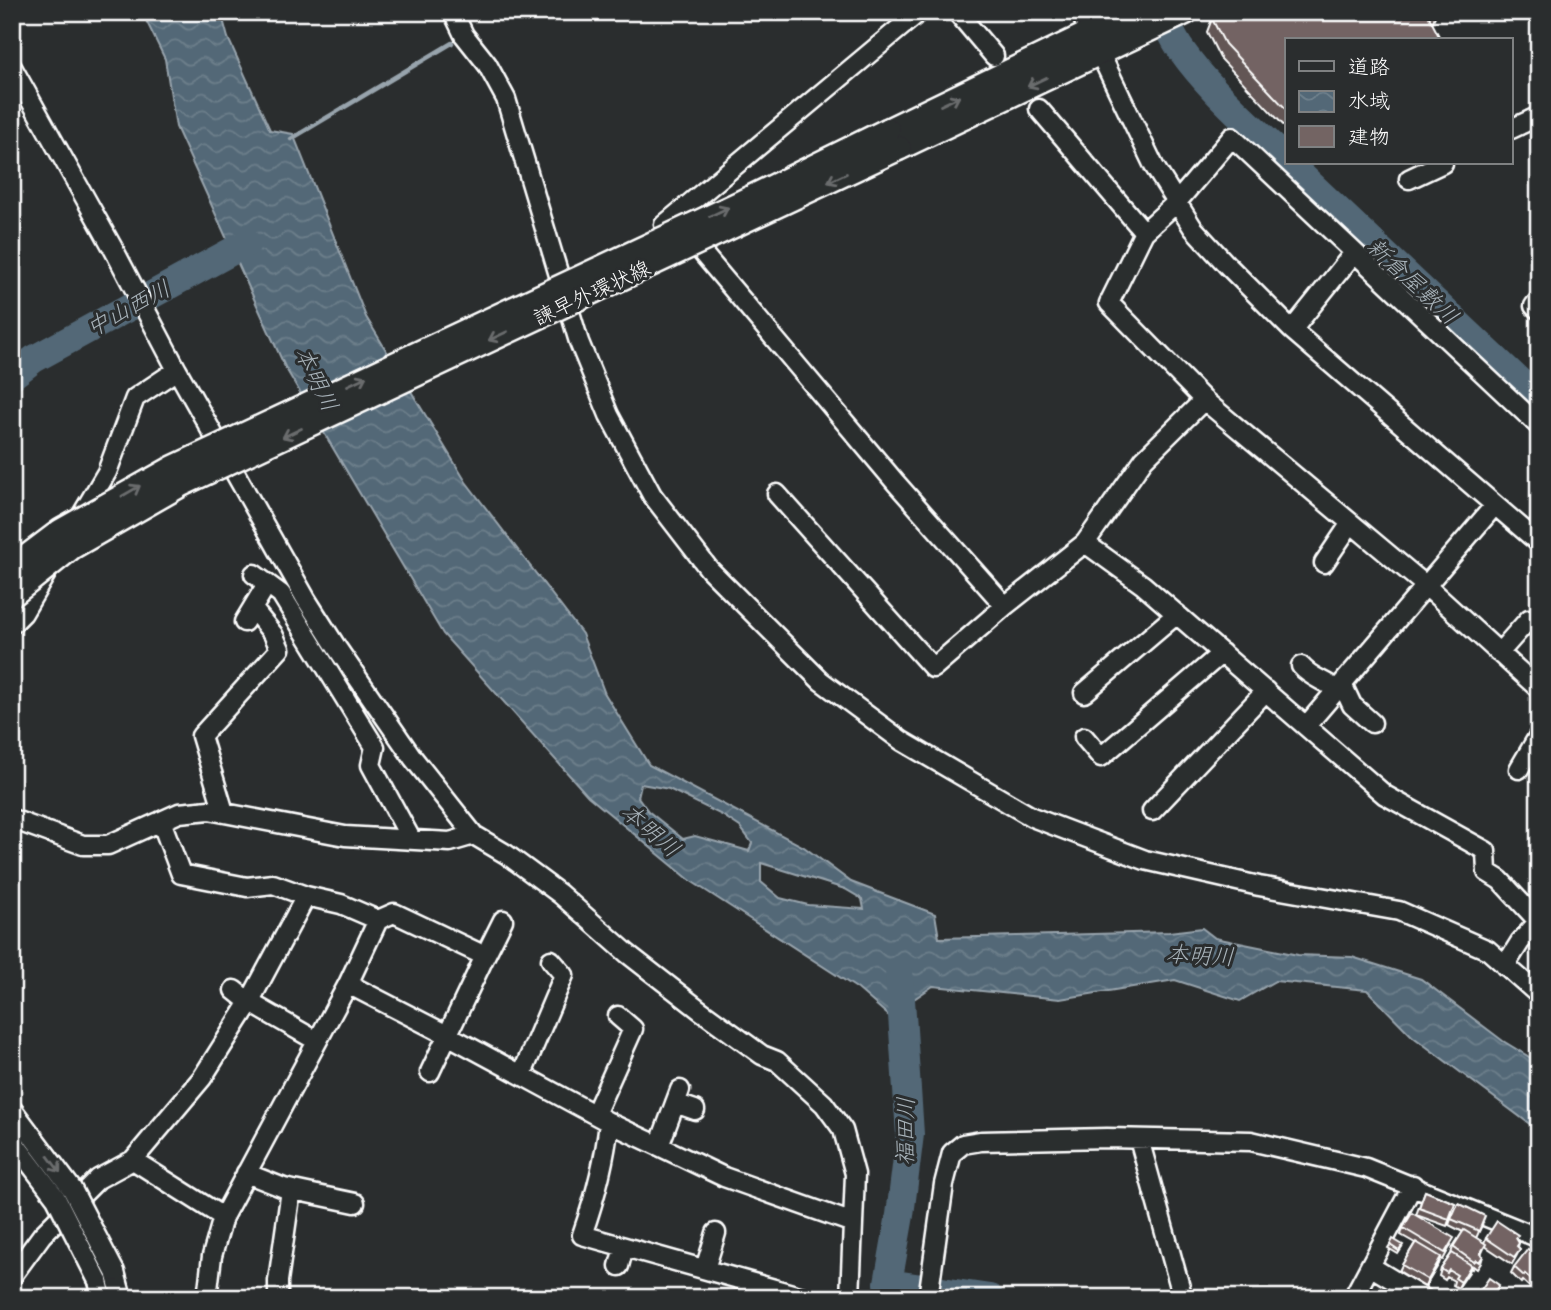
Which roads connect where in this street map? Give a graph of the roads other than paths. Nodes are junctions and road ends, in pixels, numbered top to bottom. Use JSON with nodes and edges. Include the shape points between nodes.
{"nodes":[{"id":1,"x":453,"y":12,"type":"edge"},
{"id":2,"x":919,"y":12,"type":"edge"},
{"id":3,"x":957,"y":12,"type":"edge"},
{"id":4,"x":1080,"y":12,"type":"edge"},
{"id":5,"x":1185,"y":12,"type":"edge"},
{"id":6,"x":1138,"y":23,"type":"edge"},
{"id":7,"x":1094,"y":44,"type":"junction"},
{"id":8,"x":994,"y":55,"type":"dead end"},
{"id":9,"x":12,"y":67,"type":"edge"},
{"id":10,"x":1039,"y":109,"type":"dead end"},
{"id":11,"x":1539,"y":116,"type":"edge"},
{"id":12,"x":1512,"y":129,"type":"edge"},
{"id":13,"x":894,"y":139,"type":"junction"},
{"id":14,"x":1441,"y":164,"type":"edge"},
{"id":15,"x":1409,"y":179,"type":"dead end"},
{"id":16,"x":1177,"y":202,"type":"junction"},
{"id":17,"x":673,"y":218,"type":"junction"},
{"id":18,"x":1144,"y":232,"type":"junction"},
{"id":19,"x":1353,"y":254,"type":"junction"},
{"id":20,"x":624,"y":258,"type":"dead end"},
{"id":21,"x":1539,"y":300,"type":"edge"},
{"id":22,"x":1539,"y":310,"type":"edge"},
{"id":23,"x":1292,"y":330,"type":"junction"},
{"id":24,"x":173,"y":362,"type":"junction"},
{"id":25,"x":1204,"y":400,"type":"junction"},
{"id":26,"x":1539,"y":426,"type":"edge"},
{"id":27,"x":777,"y":494,"type":"dead end"},
{"id":28,"x":1494,"y":505,"type":"junction"},
{"id":29,"x":1351,"y":523,"type":"junction"},
{"id":30,"x":1085,"y":543,"type":"junction"},
{"id":31,"x":1539,"y":543,"type":"edge"},
{"id":32,"x":1324,"y":563,"type":"dead end"},
{"id":33,"x":12,"y":568,"type":"edge"},
{"id":34,"x":1425,"y":585,"type":"junction"},
{"id":35,"x":12,"y":595,"type":"edge"},
{"id":36,"x":1005,"y":606,"type":"junction"},
{"id":37,"x":1177,"y":614,"type":"junction"},
{"id":38,"x":1529,"y":619,"type":"dead end"},
{"id":39,"x":12,"y":624,"type":"edge"},
{"id":40,"x":1222,"y":653,"type":"junction"},
{"id":41,"x":1499,"y":653,"type":"junction"},
{"id":42,"x":1301,"y":666,"type":"dead end"},
{"id":43,"x":1339,"y":687,"type":"junction"},
{"id":44,"x":1539,"y":689,"type":"edge"},
{"id":45,"x":1266,"y":691,"type":"junction"},
{"id":46,"x":1084,"y":693,"type":"dead end"},
{"id":47,"x":1372,"y":723,"type":"dead end"},
{"id":48,"x":1306,"y":726,"type":"junction"},
{"id":49,"x":1539,"y":735,"type":"edge"},
{"id":50,"x":1084,"y":737,"type":"dead end"},
{"id":51,"x":1519,"y":769,"type":"dead end"},
{"id":52,"x":1152,"y":811,"type":"dead end"},
{"id":53,"x":224,"y":812,"type":"junction"},
{"id":54,"x":12,"y":819,"type":"edge"},
{"id":55,"x":161,"y":821,"type":"junction"},
{"id":56,"x":474,"y":835,"type":"junction"},
{"id":57,"x":411,"y":839,"type":"junction"},
{"id":58,"x":306,"y":896,"type":"junction"},
{"id":59,"x":378,"y":920,"type":"junction"},
{"id":60,"x":503,"y":920,"type":"dead end"},
{"id":61,"x":1539,"y":921,"type":"edge"},
{"id":62,"x":485,"y":956,"type":"junction"},
{"id":63,"x":551,"y":960,"type":"dead end"},
{"id":64,"x":1505,"y":966,"type":"junction"},
{"id":65,"x":348,"y":984,"type":"junction"},
{"id":66,"x":234,"y":990,"type":"dead end"},
{"id":67,"x":1539,"y":995,"type":"edge"},
{"id":68,"x":249,"y":1002,"type":"junction"},
{"id":69,"x":618,"y":1016,"type":"dead end"},
{"id":70,"x":447,"y":1034,"type":"junction"},
{"id":71,"x":317,"y":1041,"type":"junction"},
{"id":72,"x":430,"y":1072,"type":"dead end"},
{"id":73,"x":522,"y":1074,"type":"junction"},
{"id":74,"x":12,"y":1109,"type":"edge"},
{"id":75,"x":695,"y":1110,"type":"dead end"},
{"id":76,"x":602,"y":1118,"type":"junction"},
{"id":77,"x":1139,"y":1139,"type":"junction"},
{"id":78,"x":12,"y":1140,"type":"edge"},
{"id":79,"x":659,"y":1146,"type":"junction"},
{"id":80,"x":133,"y":1160,"type":"junction"},
{"id":81,"x":246,"y":1173,"type":"junction"},
{"id":82,"x":1413,"y":1185,"type":"junction"},
{"id":83,"x":291,"y":1190,"type":"junction"},
{"id":84,"x":355,"y":1203,"type":"dead end"},
{"id":85,"x":223,"y":1217,"type":"junction"},
{"id":86,"x":853,"y":1223,"type":"junction"},
{"id":87,"x":716,"y":1233,"type":"dead end"},
{"id":88,"x":1539,"y":1238,"type":"edge"},
{"id":89,"x":624,"y":1247,"type":"junction"},
{"id":90,"x":619,"y":1266,"type":"dead end"},
{"id":91,"x":1370,"y":1266,"type":"junction"},
{"id":92,"x":705,"y":1269,"type":"junction"},
{"id":93,"x":12,"y":1276,"type":"edge"},
{"id":94,"x":100,"y":1289,"type":"edge"},
{"id":95,"x":803,"y":1297,"type":"edge"},
{"id":96,"x":122,"y":1298,"type":"edge"},
{"id":97,"x":207,"y":1298,"type":"edge"},
{"id":98,"x":278,"y":1298,"type":"edge"},
{"id":99,"x":850,"y":1298,"type":"edge"},
{"id":100,"x":928,"y":1298,"type":"edge"},
{"id":101,"x":1183,"y":1298,"type":"edge"},
{"id":102,"x":1353,"y":1298,"type":"edge"},
{"id":103,"x":1423,"y":1298,"type":"edge"}],
"edges":[{"from":1,"to":64,"type":"street","via":[[506,99],[579,342],[609,415],[652,495],[709,569],[821,681],[902,741],[1031,817],[1145,860],[1399,911],[1488,950]]},
{"from":2,"to":17,"type":"street"},
{"from":3,"to":8,"type":"street"},
{"from":4,"to":7,"type":"street"},
{"from":5,"to":6,"type":"main road","name":"諫早外環状線"},
{"from":6,"to":7,"type":"main road","name":"諫早外環状線"},
{"from":7,"to":13,"type":"main road","name":"諫早外環状線"},
{"from":7,"to":16,"type":"street","via":[[1154,166]]},
{"from":9,"to":24,"type":"street"},
{"from":10,"to":18,"type":"street"},
{"from":11,"to":12,"type":"street"},
{"from":33,"to":13,"type":"main road","name":"諫早外環状線","one_way":true,"bridge":true,"via":[[61,531],[173,468],[740,203]]},
{"from":13,"to":35,"type":"main road","name":"諫早外環状線","one_way":true,"bridge":true,"via":[[182,484],[72,547]]},
{"from":14,"to":15,"type":"street"},
{"from":16,"to":18,"type":"street"},
{"from":16,"to":19,"type":"street","via":[[1232,137]]},
{"from":16,"to":23,"type":"street","via":[[1218,256]]},
{"from":17,"to":20,"type":"street"},
{"from":17,"to":36,"type":"street"},
{"from":18,"to":25,"type":"street","via":[[1109,303]]},
{"from":19,"to":23,"type":"street"},
{"from":19,"to":26,"type":"street"},
{"from":21,"to":22,"type":"street","via":[[1534,306]]},
{"from":23,"to":28,"type":"street"},
{"from":24,"to":39,"type":"street","via":[[135,398],[107,472]]},
{"from":24,"to":56,"type":"street","via":[[337,648],[413,758]]},
{"from":25,"to":29,"type":"street"},
{"from":25,"to":30,"type":"street","via":[[1144,459]]},
{"from":27,"to":36,"type":"street","via":[[933,668]]},
{"from":28,"to":31,"type":"street"},
{"from":28,"to":34,"type":"street"},
{"from":29,"to":32,"type":"street"},
{"from":29,"to":34,"type":"street"},
{"from":30,"to":36,"type":"street"},
{"from":30,"to":37,"type":"street"},
{"from":34,"to":41,"type":"street"},
{"from":34,"to":43,"type":"street","via":[[1371,636]]},
{"from":37,"to":40,"type":"street"},
{"from":37,"to":46,"type":"street"},
{"from":38,"to":41,"type":"street"},
{"from":40,"to":45,"type":"street"},
{"from":40,"to":50,"type":"street","via":[[1101,757]]},
{"from":41,"to":44,"type":"street"},
{"from":42,"to":43,"type":"street","via":[[1310,676]]},
{"from":43,"to":47,"type":"street"},
{"from":43,"to":48,"type":"street"},
{"from":45,"to":48,"type":"street"},
{"from":45,"to":52,"type":"street"},
{"from":48,"to":61,"type":"street","via":[[1385,795],[1486,852],[1487,872]]},
{"from":49,"to":51,"type":"street"},
{"from":53,"to":55,"type":"street","via":[[179,813]]},
{"from":53,"to":57,"type":"street","via":[[345,836]]},
{"from":53,"to":57,"type":"street","via":[[201,736],[280,649],[273,634],[248,616],[260,579],[281,594],[371,739],[375,747],[372,765]]},
{"from":54,"to":55,"type":"street","via":[[83,845],[108,845]]},
{"from":55,"to":58,"type":"street","via":[[181,874],[247,887],[273,884]]},
{"from":56,"to":57,"type":"street","via":[[450,842]]},
{"from":56,"to":86,"type":"street","via":[[560,894],[628,954],[762,1055],[777,1061],[824,1104],[843,1130],[855,1174]]},
{"from":58,"to":59,"type":"street"},
{"from":58,"to":68,"type":"street"},
{"from":59,"to":62,"type":"street","via":[[394,913]]},
{"from":59,"to":65,"type":"street"},
{"from":60,"to":62,"type":"street"},
{"from":61,"to":64,"type":"street"},
{"from":62,"to":70,"type":"street"},
{"from":63,"to":73,"type":"street","via":[[564,975]]},
{"from":64,"to":67,"type":"street"},
{"from":65,"to":70,"type":"street"},
{"from":65,"to":71,"type":"street"},
{"from":66,"to":68,"type":"street"},
{"from":68,"to":71,"type":"street"},
{"from":68,"to":80,"type":"street","via":[[202,1078]]},
{"from":69,"to":76,"type":"street","via":[[633,1029]]},
{"from":70,"to":72,"type":"street"},
{"from":70,"to":73,"type":"street"},
{"from":71,"to":81,"type":"street"},
{"from":73,"to":76,"type":"street"},
{"from":74,"to":96,"type":"street","one_way":true,"bridge":true,"via":[[72,1189],[115,1272]]},
{"from":75,"to":79,"type":"street","via":[[678,1096]]},
{"from":76,"to":79,"type":"street"},
{"from":76,"to":89,"type":"street","via":[[607,1144],[582,1235]]},
{"from":77,"to":82,"type":"street","via":[[1251,1141],[1366,1168]]},
{"from":77,"to":100,"type":"street","via":[[963,1144],[952,1153],[944,1184]]},
{"from":77,"to":101,"type":"street"},
{"from":78,"to":94,"type":"street","bridge":true,"via":[[56,1198]]},
{"from":79,"to":86,"type":"street","via":[[724,1177]]},
{"from":80,"to":85,"type":"street"},
{"from":80,"to":93,"type":"street","via":[[98,1180],[42,1235]]},
{"from":81,"to":83,"type":"street"},
{"from":81,"to":85,"type":"street"},
{"from":82,"to":88,"type":"street"},
{"from":82,"to":91,"type":"street"},
{"from":83,"to":84,"type":"street"},
{"from":83,"to":98,"type":"street"},
{"from":85,"to":97,"type":"street"},
{"from":86,"to":99,"type":"street"},
{"from":87,"to":92,"type":"street"},
{"from":89,"to":90,"type":"street"},
{"from":89,"to":92,"type":"street"},
{"from":91,"to":102,"type":"street"},
{"from":91,"to":103,"type":"street"},
{"from":92,"to":95,"type":"street"}]}
